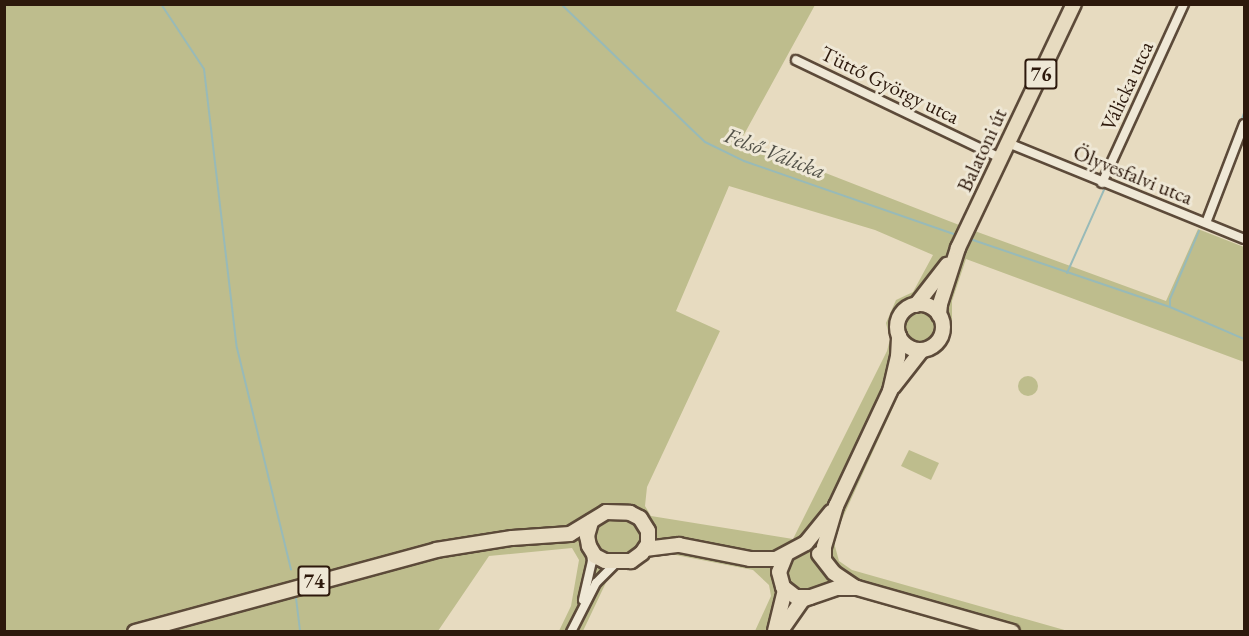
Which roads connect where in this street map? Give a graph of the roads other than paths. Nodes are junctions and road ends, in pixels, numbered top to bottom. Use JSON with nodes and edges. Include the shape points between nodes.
{"nodes":[{"id":1,"x":1074,"y":4,"type":"edge"},
{"id":2,"x":1184,"y":4,"type":"edge"},
{"id":3,"x":796,"y":60,"type":"dead end"},
{"id":4,"x":1245,"y":124,"type":"edge"},
{"id":5,"x":1008,"y":143,"type":"junction"},
{"id":6,"x":1001,"y":158,"type":"junction"},
{"id":7,"x":1102,"y":183,"type":"junction"},
{"id":8,"x":1206,"y":223,"type":"junction"},
{"id":9,"x":1245,"y":239,"type":"edge"},
{"id":10,"x":958,"y":248,"type":"junction"},
{"id":11,"x":916,"y":305,"type":"junction"},
{"id":12,"x":939,"y":315,"type":"junction"},
{"id":13,"x":899,"y":336,"type":"junction"},
{"id":14,"x":922,"y":350,"type":"junction"},
{"id":15,"x":890,"y":391,"type":"junction"},
{"id":16,"x":836,"y":506,"type":"junction"},
{"id":17,"x":591,"y":522,"type":"junction"},
{"id":18,"x":646,"y":527,"type":"junction"},
{"id":19,"x":553,"y":537,"type":"junction"},
{"id":20,"x":679,"y":544,"type":"junction"},
{"id":21,"x":590,"y":548,"type":"junction"},
{"id":22,"x":645,"y":549,"type":"junction"},
{"id":23,"x":791,"y":552,"type":"junction"},
{"id":24,"x":750,"y":559,"type":"junction"},
{"id":25,"x":826,"y":562,"type":"junction"},
{"id":26,"x":616,"y":563,"type":"junction"},
{"id":27,"x":782,"y":583,"type":"junction"},
{"id":28,"x":857,"y":588,"type":"junction"},
{"id":29,"x":815,"y":595,"type":"junction"},
{"id":30,"x":581,"y":609,"type":"junction"},
{"id":31,"x":135,"y":632,"type":"edge"},
{"id":32,"x":571,"y":632,"type":"edge"},
{"id":33,"x":775,"y":632,"type":"edge"},
{"id":34,"x":780,"y":632,"type":"edge"},
{"id":35,"x":1012,"y":632,"type":"edge"}],
"edges":[{"from":1,"to":5,"type":"main road","name":"Balatoni út","number":"76"},
{"from":2,"to":7,"type":"street","name":"Válicka utca"},
{"from":3,"to":6,"type":"street","name":"Tüttő György utca"},
{"from":4,"to":8,"type":"street"},
{"from":5,"to":6,"type":"main road","name":"Balatoni út","number":"76"},
{"from":5,"to":7,"type":"street","name":"Ölyvesfalvi utca"},
{"from":6,"to":10,"type":"main road","name":"Balatoni út","number":"76"},
{"from":7,"to":8,"type":"street","name":"Ölyvesfalvi utca"},
{"from":8,"to":9,"type":"street","name":"Ölyvesfalvi utca"},
{"from":10,"to":11,"type":"main road","name":"Balatoni út","number":"76"},
{"from":10,"to":12,"type":"main road","name":"Balatoni út","number":"76"},
{"from":11,"to":12,"type":"main road","via":[[929,306]]},
{"from":11,"to":13,"type":"main road","number":"76","via":[[901,315]]},
{"from":12,"to":14,"type":"main road","number":"76","via":[[942,336]]},
{"from":13,"to":14,"type":"main road","via":[[906,346]]},
{"from":13,"to":15,"type":"main road","number":"76"},
{"from":14,"to":15,"type":"main road","number":"76"},
{"from":15,"to":16,"type":"main road","number":"76"},
{"from":16,"to":23,"type":"main road","number":"76","via":[[811,538]]},
{"from":16,"to":25,"type":"main road","number":"76","via":[[824,547]]},
{"from":17,"to":18,"type":"main road","number":"74","via":[[601,514],[620,511],[634,514]]},
{"from":17,"to":19,"type":"main road","number":"74","via":[[579,530]]},
{"from":17,"to":21,"type":"main road","via":[[587,536]]},
{"from":18,"to":20,"type":"main road","number":"74"},
{"from":18,"to":22,"type":"main road","via":[[649,538]]},
{"from":19,"to":21,"type":"main road","number":"74"},
{"from":19,"to":31,"type":"main road","number":"74","via":[[512,538],[435,550]]},
{"from":20,"to":22,"type":"main road","number":"74"},
{"from":20,"to":24,"type":"main road","number":"74"},
{"from":21,"to":26,"type":"main road","number":"74","via":[[599,558]]},
{"from":21,"to":30,"type":"street","via":[[591,570]]},
{"from":22,"to":26,"type":"main road","number":"74","via":[[631,561]]},
{"from":23,"to":24,"type":"main road","number":"74","via":[[776,559]]},
{"from":23,"to":25,"type":"main road","number":"74","via":[[810,549]]},
{"from":23,"to":27,"type":"main road","via":[[780,568]]},
{"from":24,"to":27,"type":"main road","number":"74"},
{"from":25,"to":28,"type":"main road","number":"74","via":[[834,573]]},
{"from":25,"to":29,"type":"main road","via":[[827,581]]},
{"from":26,"to":30,"type":"street","via":[[596,583]]},
{"from":27,"to":29,"type":"main road","number":"74","via":[[796,597]]},
{"from":27,"to":33,"type":"main road"},
{"from":28,"to":29,"type":"main road","number":"74","via":[[830,588]]},
{"from":28,"to":35,"type":"main road","number":"74"},
{"from":29,"to":34,"type":"main road","via":[[796,606]]},
{"from":30,"to":32,"type":"street"}]}
